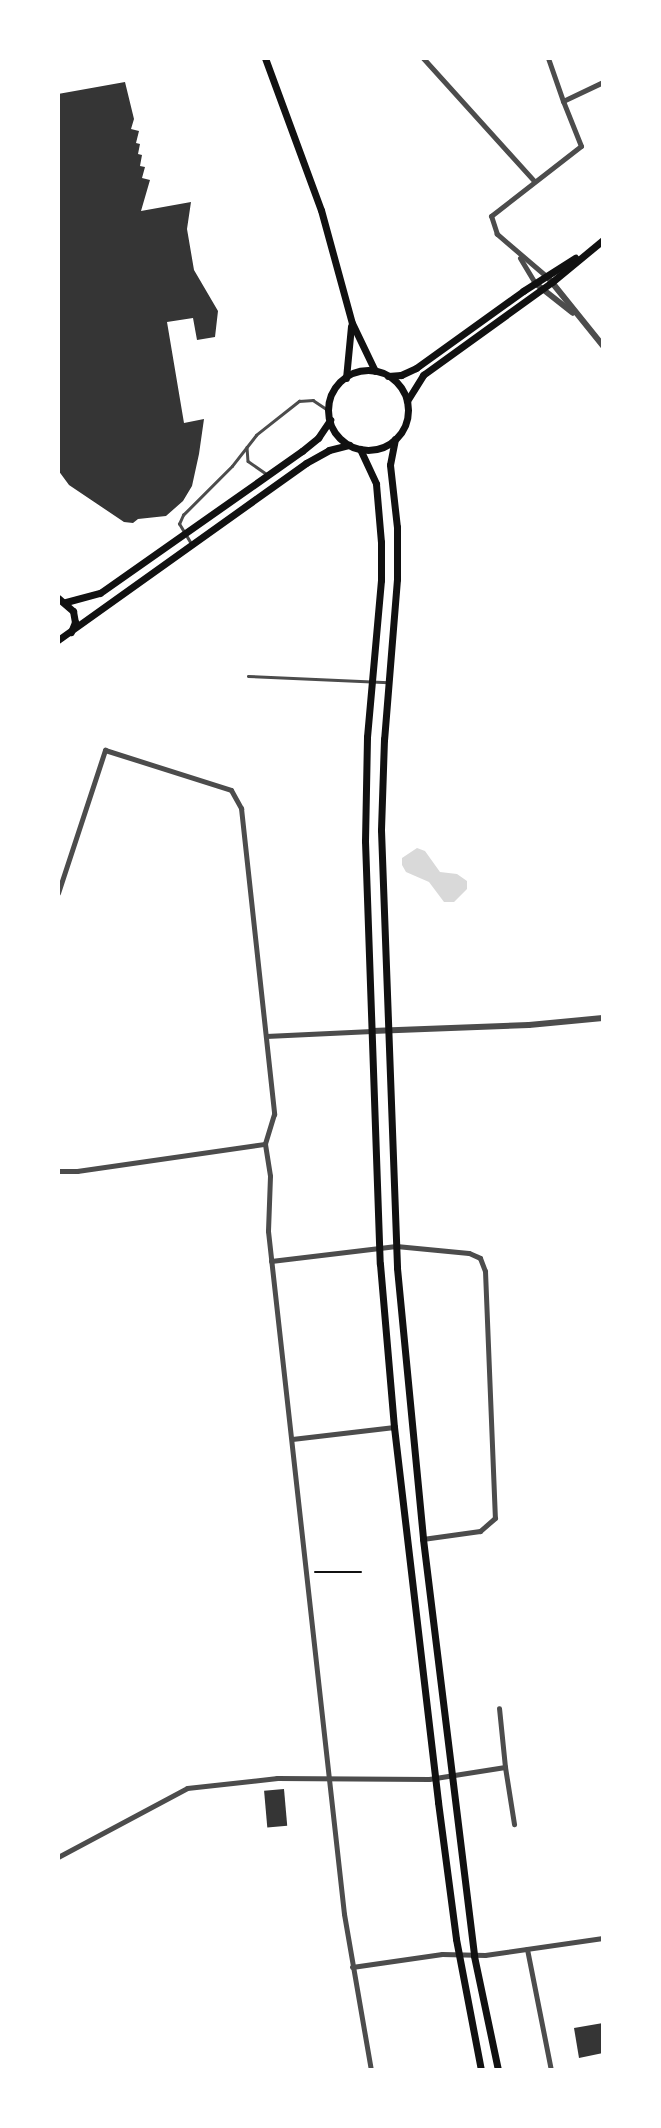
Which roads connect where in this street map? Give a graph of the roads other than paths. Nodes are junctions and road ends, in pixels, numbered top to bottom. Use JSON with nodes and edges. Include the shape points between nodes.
{"nodes":[{"id":1,"x":263,"y":58,"type":"edge"},
{"id":2,"x":423,"y":58,"type":"edge"},
{"id":3,"x":548,"y":58,"type":"edge"},
{"id":4,"x":603,"y":82,"type":"edge"},
{"id":5,"x":564,"y":101,"type":"junction"},
{"id":6,"x":534,"y":181,"type":"junction"},
{"id":7,"x":601,"y":242,"type":"edge"},
{"id":8,"x":518,"y":255,"type":"junction"},
{"id":9,"x":549,"y":279,"type":"junction"},
{"id":10,"x":538,"y":286,"type":"junction"},
{"id":11,"x":575,"y":314,"type":"junction"},
{"id":12,"x":352,"y":323,"type":"junction"},
{"id":13,"x":603,"y":346,"type":"edge"},
{"id":14,"x":374,"y":371,"type":"junction"},
{"id":15,"x":388,"y":376,"type":"junction"},
{"id":16,"x":346,"y":378,"type":"junction"},
{"id":17,"x":407,"y":401,"type":"junction"},
{"id":18,"x":328,"y":410,"type":"junction"},
{"id":19,"x":330,"y":420,"type":"junction"},
{"id":20,"x":395,"y":439,"type":"junction"},
{"id":21,"x":247,"y":444,"type":"junction"},
{"id":22,"x":349,"y":445,"type":"junction"},
{"id":23,"x":360,"y":449,"type":"junction"},
{"id":24,"x":270,"y":474,"type":"junction"},
{"id":25,"x":185,"y":534,"type":"junction"},
{"id":26,"x":192,"y":545,"type":"junction"},
{"id":27,"x":60,"y":599,"type":"edge"},
{"id":28,"x":70,"y":632,"type":"junction"},
{"id":29,"x":58,"y":640,"type":"edge"},
{"id":30,"x":248,"y":676,"type":"dead end"},
{"id":31,"x":373,"y":680,"type":"junction"},
{"id":32,"x":388,"y":681,"type":"junction"},
{"id":33,"x":59,"y":882,"type":"edge"},
{"id":34,"x":58,"y":892,"type":"edge"},
{"id":35,"x":603,"y":1018,"type":"edge"},
{"id":36,"x":388,"y":1030,"type":"junction"},
{"id":37,"x":372,"y":1031,"type":"junction"},
{"id":38,"x":266,"y":1036,"type":"junction"},
{"id":39,"x":265,"y":1144,"type":"junction"},
{"id":40,"x":58,"y":1171,"type":"edge"},
{"id":41,"x":379,"y":1246,"type":"junction"},
{"id":42,"x":396,"y":1246,"type":"junction"},
{"id":43,"x":271,"y":1261,"type":"junction"},
{"id":44,"x":394,"y":1427,"type":"junction"},
{"id":45,"x":292,"y":1439,"type":"junction"},
{"id":46,"x":422,"y":1539,"type":"junction"},
{"id":47,"x":499,"y":1709,"type":"dead end"},
{"id":48,"x":506,"y":1767,"type":"junction"},
{"id":49,"x":452,"y":1776,"type":"junction"},
{"id":50,"x":330,"y":1777,"type":"junction"},
{"id":51,"x":436,"y":1779,"type":"junction"},
{"id":52,"x":514,"y":1824,"type":"dead end"},
{"id":53,"x":58,"y":1857,"type":"edge"},
{"id":54,"x":603,"y":1938,"type":"edge"},
{"id":55,"x":527,"y":1949,"type":"junction"},
{"id":56,"x":458,"y":1953,"type":"junction"},
{"id":57,"x":474,"y":1956,"type":"junction"},
{"id":58,"x":352,"y":1967,"type":"junction"},
{"id":59,"x":371,"y":2070,"type":"edge"},
{"id":60,"x":481,"y":2070,"type":"edge"},
{"id":61,"x":498,"y":2070,"type":"edge"},
{"id":62,"x":551,"y":2070,"type":"edge"}],
"edges":[{"from":1,"to":12,"type":"main road","via":[[321,210]]},
{"from":2,"to":6,"type":"street"},
{"from":3,"to":5,"type":"street"},
{"from":4,"to":5,"type":"street"},
{"from":5,"to":6,"type":"street","via":[[581,146]]},
{"from":6,"to":8,"type":"street","via":[[491,216],[497,234]]},
{"from":7,"to":9,"type":"main road"},
{"from":8,"to":9,"type":"street"},
{"from":8,"to":10,"type":"street"},
{"from":9,"to":10,"type":"main road"},
{"from":9,"to":11,"type":"street"},
{"from":10,"to":11,"type":"street"},
{"from":10,"to":15,"type":"main road","via":[[416,368]]},
{"from":10,"to":17,"type":"main road","via":[[423,375]]},
{"from":11,"to":13,"type":"street"},
{"from":12,"to":14,"type":"main road"},
{"from":12,"to":16,"type":"main road"},
{"from":14,"to":15,"type":"main road"},
{"from":14,"to":16,"type":"main road"},
{"from":15,"to":17,"type":"main road"},
{"from":16,"to":18,"type":"main road","via":[[334,390]]},
{"from":17,"to":20,"type":"main road","via":[[407,418]]},
{"from":18,"to":19,"type":"main road"},
{"from":18,"to":21,"type":"lane","via":[[313,400],[299,401]]},
{"from":19,"to":22,"type":"main road","via":[[337,435]]},
{"from":19,"to":24,"type":"main road","via":[[318,438]]},
{"from":20,"to":23,"type":"main road","via":[[382,448]]},
{"from":20,"to":32,"type":"main road","via":[[390,465],[397,579]]},
{"from":21,"to":24,"type":"lane","via":[[248,461]]},
{"from":21,"to":25,"type":"lane","via":[[232,466],[183,515],[178,524]]},
{"from":22,"to":23,"type":"main road"},
{"from":22,"to":26,"type":"main road","via":[[319,454]]},
{"from":23,"to":31,"type":"main road","via":[[372,471],[379,511],[382,580]]},
{"from":24,"to":25,"type":"main road"},
{"from":25,"to":26,"type":"lane"},
{"from":25,"to":27,"type":"main road","via":[[100,593]]},
{"from":26,"to":28,"type":"main road"},
{"from":27,"to":28,"type":"main road","via":[[74,616]]},
{"from":28,"to":29,"type":"main road"},
{"from":30,"to":31,"type":"lane"},
{"from":31,"to":32,"type":"lane"},
{"from":31,"to":37,"type":"main road","via":[[365,831]]},
{"from":32,"to":36,"type":"main road","via":[[382,830]]},
{"from":33,"to":34,"type":"street"},
{"from":33,"to":38,"type":"street","via":[[106,750],[231,790],[238,802]]},
{"from":35,"to":36,"type":"street"},
{"from":36,"to":37,"type":"street"},
{"from":36,"to":42,"type":"main road"},
{"from":37,"to":38,"type":"street"},
{"from":37,"to":41,"type":"main road"},
{"from":38,"to":39,"type":"street","via":[[274,1114]]},
{"from":39,"to":40,"type":"street"},
{"from":39,"to":43,"type":"street"},
{"from":41,"to":42,"type":"street"},
{"from":41,"to":43,"type":"street"},
{"from":41,"to":44,"type":"main road"},
{"from":42,"to":46,"type":"main road"},
{"from":42,"to":46,"type":"street","via":[[476,1254],[485,1271],[495,1518],[480,1531]]},
{"from":43,"to":45,"type":"street"},
{"from":44,"to":45,"type":"street"},
{"from":44,"to":51,"type":"main road"},
{"from":45,"to":50,"type":"street"},
{"from":46,"to":49,"type":"main road"},
{"from":47,"to":48,"type":"street"},
{"from":48,"to":49,"type":"street"},
{"from":48,"to":52,"type":"street"},
{"from":49,"to":51,"type":"street"},
{"from":49,"to":57,"type":"main road"},
{"from":50,"to":51,"type":"street"},
{"from":50,"to":53,"type":"street","via":[[187,1788]]},
{"from":50,"to":58,"type":"street"},
{"from":51,"to":56,"type":"main road"},
{"from":54,"to":55,"type":"street"},
{"from":55,"to":57,"type":"street"},
{"from":55,"to":62,"type":"street"},
{"from":56,"to":57,"type":"street"},
{"from":56,"to":58,"type":"street"},
{"from":56,"to":60,"type":"main road"},
{"from":57,"to":61,"type":"main road"},
{"from":58,"to":59,"type":"street"}]}
